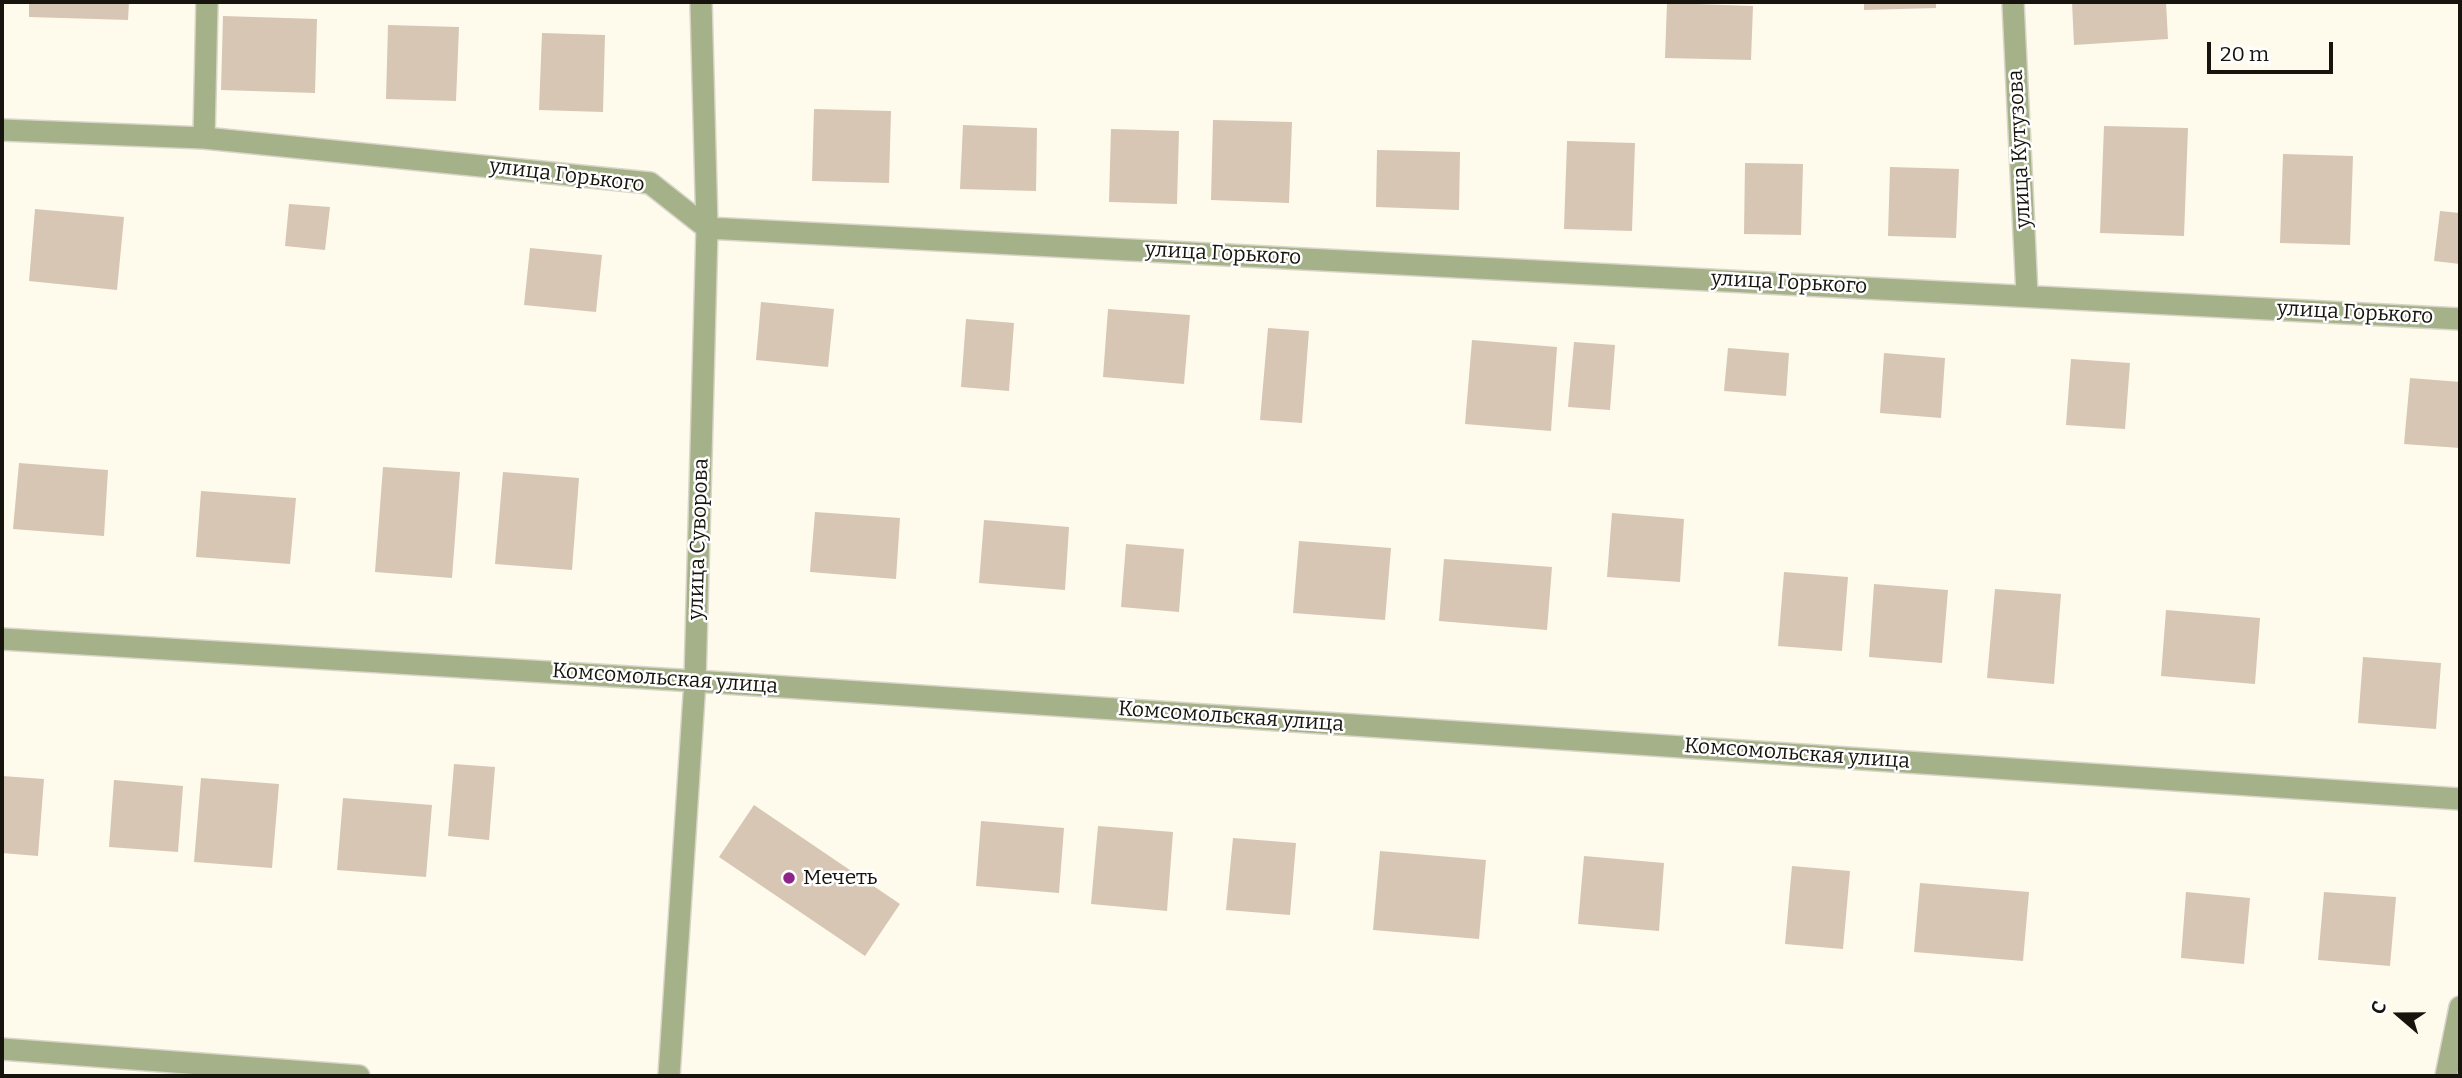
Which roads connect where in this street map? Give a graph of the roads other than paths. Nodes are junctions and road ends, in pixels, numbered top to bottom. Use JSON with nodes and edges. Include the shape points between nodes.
{"nodes":[{"id":1,"x":207,"y":2,"type":"edge"},
{"id":2,"x":701,"y":2,"type":"edge"},
{"id":3,"x":2013,"y":2,"type":"edge"},
{"id":4,"x":2,"y":130,"type":"edge"},
{"id":5,"x":204,"y":138,"type":"junction"},
{"id":6,"x":707,"y":228,"type":"junction"},
{"id":7,"x":2027,"y":295,"type":"junction"},
{"id":8,"x":2460,"y":318,"type":"edge"},
{"id":9,"x":2,"y":639,"type":"edge"},
{"id":10,"x":695,"y":681,"type":"junction"},
{"id":11,"x":2460,"y":799,"type":"edge"},
{"id":12,"x":2460,"y":1007,"type":"edge"},
{"id":13,"x":2,"y":1049,"type":"edge"},
{"id":14,"x":359,"y":1076,"type":"edge"},
{"id":15,"x":669,"y":1076,"type":"edge"},
{"id":16,"x":2446,"y":1076,"type":"edge"}],
"edges":[{"from":1,"to":5,"type":"street"},
{"from":2,"to":6,"type":"street","name":"улица Суворова"},
{"from":3,"to":7,"type":"street","name":"улица Кутузова"},
{"from":4,"to":5,"type":"street","name":"улица Горького"},
{"from":5,"to":6,"type":"street","name":"улица Горького","via":[[650,183]]},
{"from":6,"to":7,"type":"street","name":"улица Горького"},
{"from":6,"to":10,"type":"street","name":"улица Суворова"},
{"from":7,"to":8,"type":"street","name":"улица Горького"},
{"from":9,"to":10,"type":"street","name":"Комсомольская улица"},
{"from":10,"to":11,"type":"street","name":"Комсомольская улица"},
{"from":10,"to":15,"type":"street","name":"улица Суворова"},
{"from":12,"to":16,"type":"street"},
{"from":13,"to":14,"type":"street"}]}
